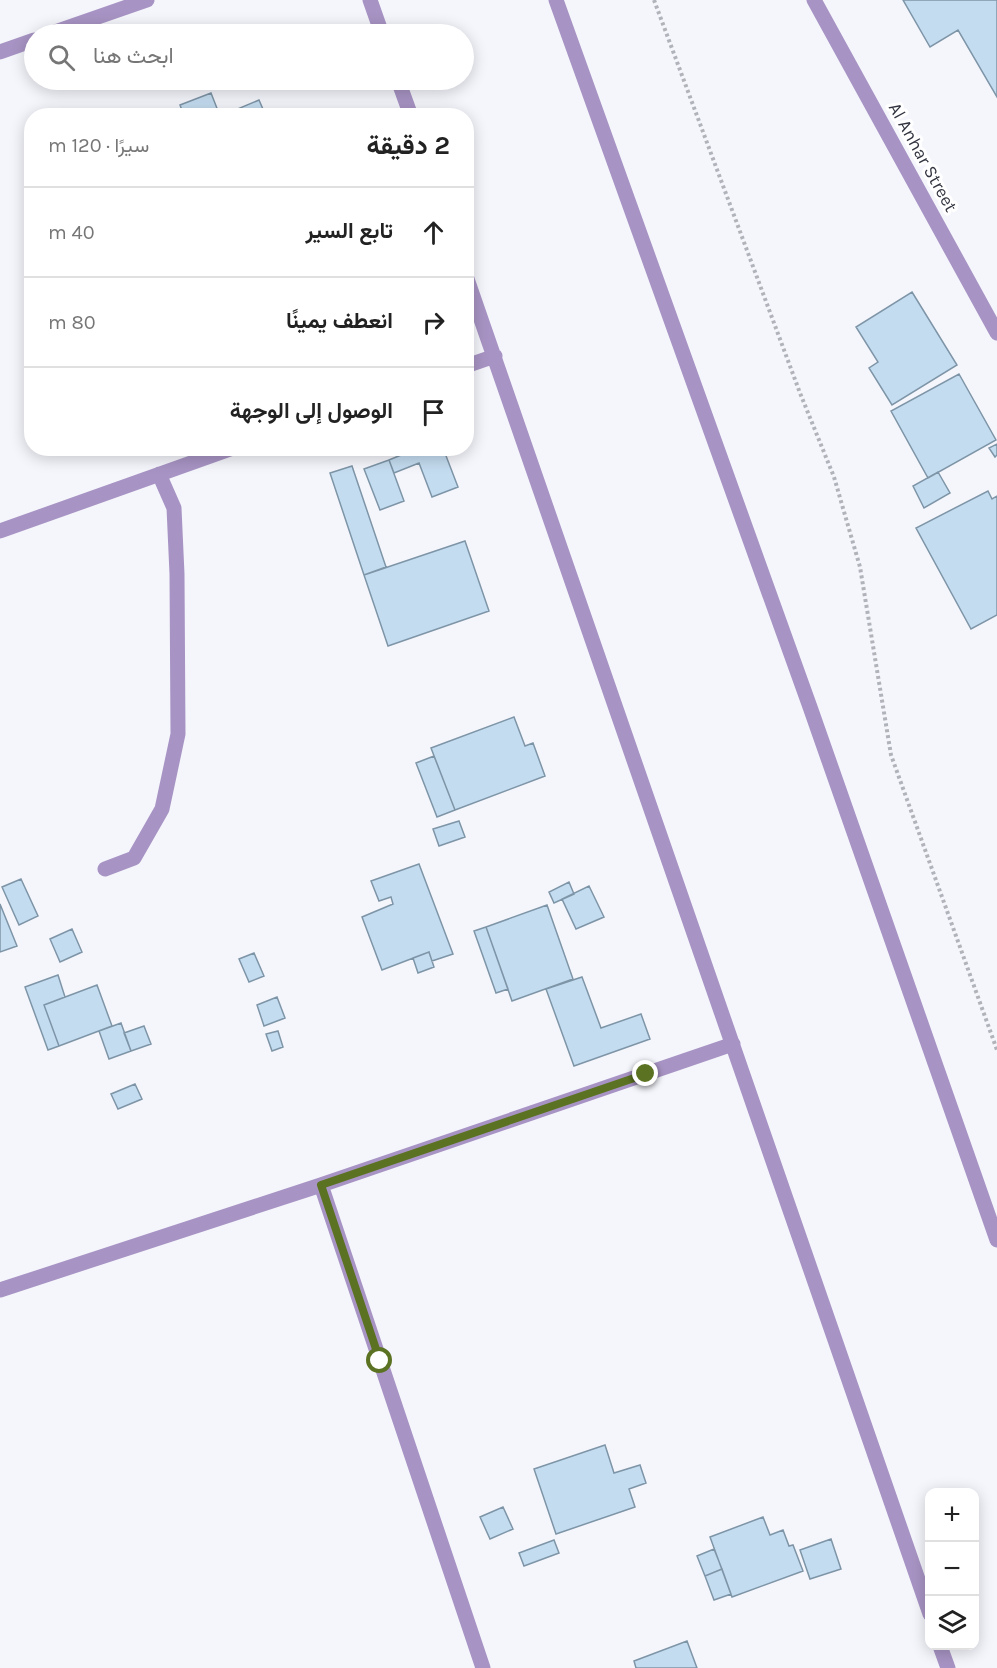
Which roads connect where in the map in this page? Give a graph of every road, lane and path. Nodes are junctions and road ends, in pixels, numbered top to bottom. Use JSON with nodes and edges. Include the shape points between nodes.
{"nodes":[{"id":1,"x":147,"y":0,"type":"edge"},
{"id":2,"x":370,"y":0,"type":"edge"},
{"id":3,"x":556,"y":0,"type":"edge"},
{"id":4,"x":654,"y":0,"type":"edge"},
{"id":5,"x":814,"y":0,"type":"edge"},
{"id":6,"x":79,"y":24,"type":"edge"},
{"id":7,"x":378,"y":24,"type":"edge"},
{"id":8,"x":24,"y":44,"type":"edge"},
{"id":9,"x":0,"y":52,"type":"edge"},
{"id":10,"x":402,"y":90,"type":"edge"},
{"id":11,"x":408,"y":108,"type":"edge"},
{"id":12,"x":474,"y":298,"type":"edge"},
{"id":13,"x":997,"y":333,"type":"edge"},
{"id":14,"x":495,"y":356,"type":"junction"},
{"id":15,"x":474,"y":363,"type":"edge"},
{"id":16,"x":210,"y":456,"type":"edge"},
{"id":17,"x":159,"y":474,"type":"junction"},
{"id":18,"x":0,"y":531,"type":"edge"},
{"id":19,"x":105,"y":869,"type":"dead end"},
{"id":20,"x":733,"y":1044,"type":"junction"},
{"id":21,"x":997,"y":1050,"type":"edge"},
{"id":22,"x":321,"y":1185,"type":"junction"},
{"id":23,"x":997,"y":1240,"type":"edge"},
{"id":24,"x":0,"y":1290,"type":"edge"},
{"id":25,"x":925,"y":1600,"type":"edge"},
{"id":26,"x":941,"y":1650,"type":"edge"},
{"id":27,"x":483,"y":1668,"type":"edge"},
{"id":28,"x":948,"y":1668,"type":"edge"}],
"edges":[{"from":1,"to":6,"type":"street"},
{"from":2,"to":7,"type":"street"},
{"from":3,"to":23,"type":"street"},
{"from":4,"to":21,"type":"path","via":[[834,477],[860,567],[891,755]]},
{"from":5,"to":13,"type":"street","name":"Al Anhar Street"},
{"from":8,"to":9,"type":"street"},
{"from":10,"to":11,"type":"street"},
{"from":12,"to":14,"type":"street"},
{"from":14,"to":15,"type":"street"},
{"from":14,"to":20,"type":"street"},
{"from":16,"to":17,"type":"street"},
{"from":17,"to":18,"type":"street"},
{"from":17,"to":19,"type":"street","via":[[174,508],[178,734],[162,809],[134,858]]},
{"from":20,"to":22,"type":"street"},
{"from":20,"to":25,"type":"street"},
{"from":22,"to":24,"type":"street"},
{"from":22,"to":27,"type":"street"},
{"from":26,"to":28,"type":"street"}]}
